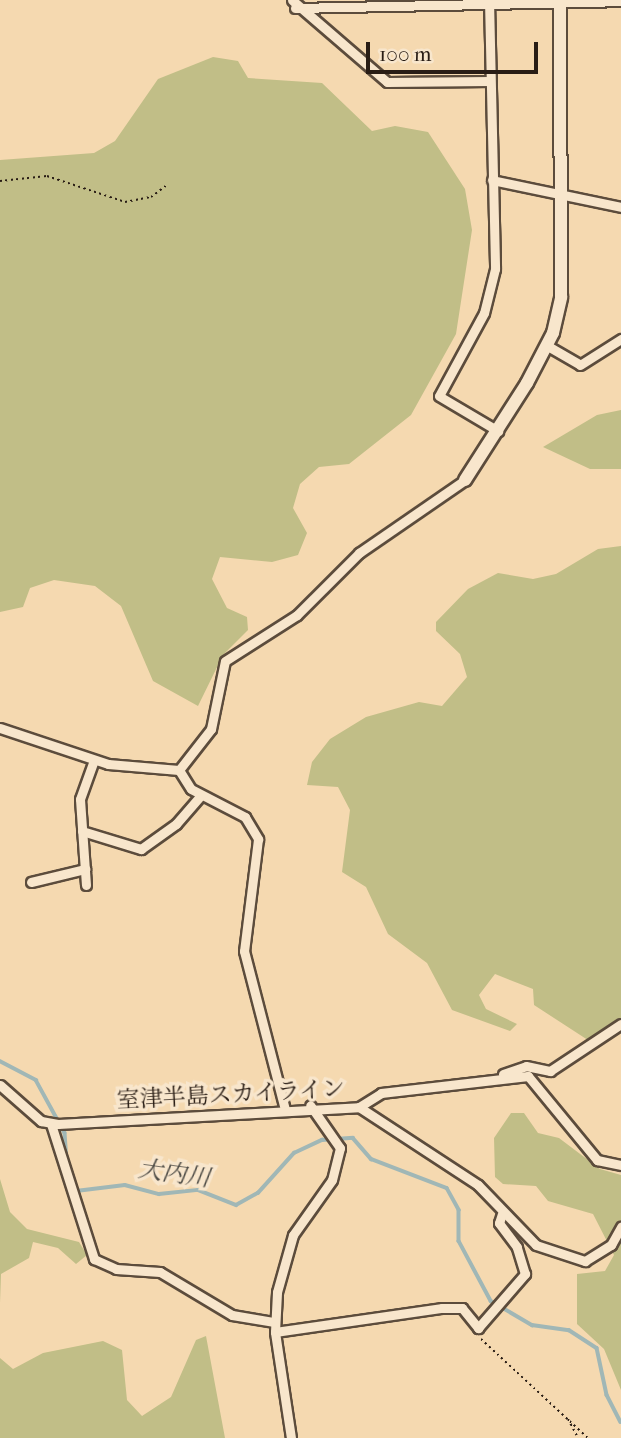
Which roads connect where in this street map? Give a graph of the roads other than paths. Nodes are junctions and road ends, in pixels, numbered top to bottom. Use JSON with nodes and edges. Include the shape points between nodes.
{"nodes":[{"id":1,"x":560,"y":1,"type":"edge"},
{"id":2,"x":621,"y":1,"type":"edge"},
{"id":3,"x":489,"y":2,"type":"edge"},
{"id":4,"x":294,"y":4,"type":"edge"},
{"id":5,"x":490,"y":81,"type":"junction"},
{"id":6,"x":492,"y":180,"type":"junction"},
{"id":7,"x":563,"y":195,"type":"junction"},
{"id":8,"x":621,"y":207,"type":"edge"},
{"id":9,"x":621,"y":339,"type":"edge"},
{"id":10,"x":547,"y":345,"type":"junction"},
{"id":11,"x":498,"y":431,"type":"junction"},
{"id":12,"x":465,"y":480,"type":"joint"},
{"id":13,"x":0,"y":728,"type":"edge"},
{"id":14,"x":94,"y":760,"type":"junction"},
{"id":15,"x":179,"y":770,"type":"junction"},
{"id":16,"x":201,"y":795,"type":"junction"},
{"id":17,"x":82,"y":831,"type":"junction"},
{"id":18,"x":85,"y":869,"type":"junction"},
{"id":19,"x":30,"y":882,"type":"dead end"},
{"id":20,"x":86,"y":885,"type":"dead end"},
{"id":21,"x":621,"y":1024,"type":"edge"},
{"id":22,"x":502,"y":1075,"type":"junction"},
{"id":23,"x":0,"y":1085,"type":"edge"},
{"id":24,"x":310,"y":1105,"type":"junction"},
{"id":25,"x":359,"y":1107,"type":"junction"},
{"id":26,"x":285,"y":1109,"type":"junction"},
{"id":27,"x":51,"y":1124,"type":"junction"},
{"id":28,"x":621,"y":1165,"type":"edge"},
{"id":29,"x":502,"y":1214,"type":"junction"},
{"id":30,"x":621,"y":1227,"type":"edge"},
{"id":31,"x":274,"y":1327,"type":"junction"},
{"id":32,"x":291,"y":1438,"type":"edge"}],
"edges":[{"from":1,"to":2,"type":"street"},
{"from":1,"to":3,"type":"street"},
{"from":1,"to":7,"type":"street"},
{"from":3,"to":4,"type":"street"},
{"from":3,"to":5,"type":"street"},
{"from":4,"to":5,"type":"street","via":[[387,82]]},
{"from":5,"to":6,"type":"street"},
{"from":6,"to":7,"type":"street"},
{"from":6,"to":11,"type":"street","via":[[495,270],[487,302],[439,396]]},
{"from":7,"to":8,"type":"street"},
{"from":7,"to":10,"type":"street","via":[[561,297]]},
{"from":9,"to":10,"type":"street","via":[[580,365]]},
{"from":10,"to":11,"type":"street"},
{"from":11,"to":12,"type":"street"},
{"from":12,"to":15,"type":"street","via":[[359,553],[296,615],[225,662],[211,729]]},
{"from":13,"to":14,"type":"street"},
{"from":14,"to":15,"type":"street"},
{"from":14,"to":17,"type":"street","via":[[80,799]]},
{"from":15,"to":16,"type":"street"},
{"from":16,"to":17,"type":"street","via":[[176,824],[141,849]]},
{"from":16,"to":26,"type":"street","via":[[245,817],[258,839],[244,951]]},
{"from":17,"to":18,"type":"street"},
{"from":18,"to":19,"type":"street"},
{"from":18,"to":20,"type":"street"},
{"from":21,"to":22,"type":"street","via":[[550,1071],[526,1066]]},
{"from":22,"to":25,"type":"street","via":[[381,1093]]},
{"from":22,"to":28,"type":"street","via":[[533,1079],[597,1160]]},
{"from":23,"to":27,"type":"street"},
{"from":24,"to":25,"type":"street","name":"室津半島スカイライン"},
{"from":24,"to":26,"type":"street","name":"室津半島スカイライン"},
{"from":24,"to":31,"type":"street","via":[[334,1132],[338,1167],[293,1235]]},
{"from":25,"to":29,"type":"street","name":"室津半島スカイライン","via":[[478,1185]]},
{"from":26,"to":27,"type":"street","name":"室津半島スカイライン"},
{"from":27,"to":31,"type":"street","via":[[94,1259],[116,1269],[160,1272],[232,1315]]},
{"from":29,"to":30,"type":"street","name":"室津半島スカイライン","via":[[536,1245],[584,1261],[611,1245]]},
{"from":29,"to":31,"type":"street","via":[[499,1223],[517,1247],[525,1274],[478,1328],[462,1308]]},
{"from":31,"to":32,"type":"street"}]}
